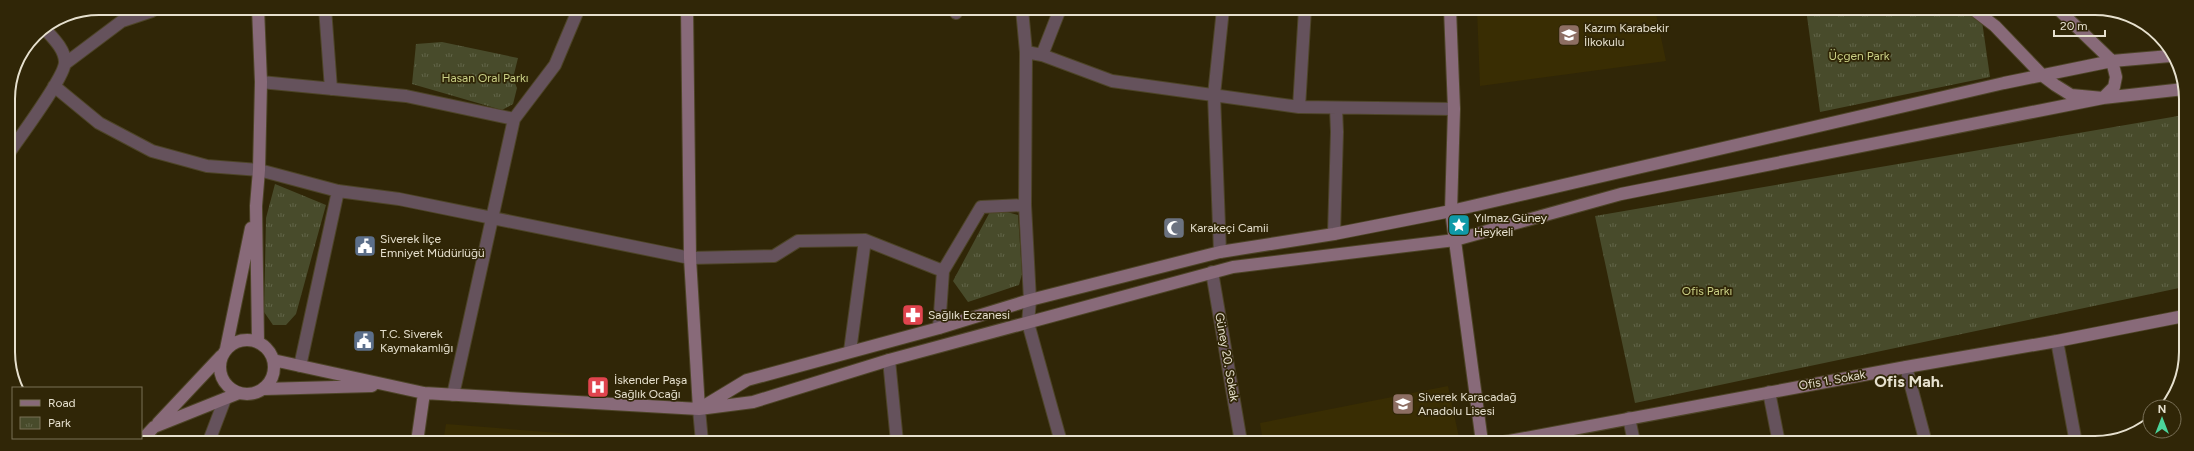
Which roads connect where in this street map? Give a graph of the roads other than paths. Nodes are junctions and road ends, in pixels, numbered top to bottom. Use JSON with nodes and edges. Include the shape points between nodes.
{"nodes":[{"id":1,"x":140,"y":15,"type":"edge"},
{"id":2,"x":258,"y":15,"type":"edge"},
{"id":3,"x":326,"y":15,"type":"edge"},
{"id":4,"x":575,"y":15,"type":"edge"},
{"id":5,"x":687,"y":15,"type":"edge"},
{"id":6,"x":1023,"y":15,"type":"edge"},
{"id":7,"x":1058,"y":15,"type":"edge"},
{"id":8,"x":1222,"y":15,"type":"edge"},
{"id":9,"x":1305,"y":15,"type":"edge"},
{"id":10,"x":1450,"y":15,"type":"edge"},
{"id":11,"x":1981,"y":15,"type":"edge"},
{"id":12,"x":2064,"y":15,"type":"edge"},
{"id":13,"x":48,"y":33,"type":"edge"},
{"id":14,"x":1026,"y":52,"type":"junction"},
{"id":15,"x":1042,"y":55,"type":"junction"},
{"id":16,"x":2167,"y":56,"type":"edge"},
{"id":17,"x":2112,"y":61,"type":"junction"},
{"id":18,"x":66,"y":63,"type":"junction"},
{"id":19,"x":2043,"y":76,"type":"junction"},
{"id":20,"x":261,"y":82,"type":"junction"},
{"id":21,"x":54,"y":86,"type":"junction"},
{"id":22,"x":331,"y":89,"type":"junction"},
{"id":23,"x":2178,"y":90,"type":"edge"},
{"id":24,"x":1214,"y":95,"type":"junction"},
{"id":25,"x":2102,"y":98,"type":"junction"},
{"id":26,"x":1299,"y":107,"type":"junction"},
{"id":27,"x":1336,"y":108,"type":"junction"},
{"id":28,"x":1454,"y":109,"type":"junction"},
{"id":29,"x":514,"y":119,"type":"junction"},
{"id":30,"x":15,"y":143,"type":"edge"},
{"id":31,"x":259,"y":170,"type":"junction"},
{"id":32,"x":338,"y":191,"type":"junction"},
{"id":33,"x":1025,"y":205,"type":"junction"},
{"id":34,"x":256,"y":206,"type":"junction"},
{"id":35,"x":1451,"y":211,"type":"junction"},
{"id":36,"x":494,"y":220,"type":"junction"},
{"id":37,"x":1334,"y":234,"type":"junction"},
{"id":38,"x":865,"y":240,"type":"junction"},
{"id":39,"x":1455,"y":240,"type":"junction"},
{"id":40,"x":1220,"y":252,"type":"junction"},
{"id":41,"x":690,"y":258,"type":"junction"},
{"id":42,"x":943,"y":271,"type":"junction"},
{"id":43,"x":1212,"y":272,"type":"junction"},
{"id":44,"x":1030,"y":300,"type":"junction"},
{"id":45,"x":2179,"y":317,"type":"edge"},
{"id":46,"x":1028,"y":323,"type":"junction"},
{"id":47,"x":939,"y":328,"type":"junction"},
{"id":48,"x":258,"y":342,"type":"junction"},
{"id":49,"x":2057,"y":342,"type":"junction"},
{"id":50,"x":850,"y":351,"type":"junction"},
{"id":51,"x":224,"y":352,"type":"junction"},
{"id":52,"x":273,"y":360,"type":"junction"},
{"id":53,"x":889,"y":360,"type":"junction"},
{"id":54,"x":300,"y":366,"type":"junction"},
{"id":55,"x":1906,"y":367,"type":"junction"},
{"id":56,"x":394,"y":386,"type":"junction"},
{"id":57,"x":264,"y":389,"type":"junction"},
{"id":58,"x":1769,"y":392,"type":"junction"},
{"id":59,"x":239,"y":393,"type":"junction"},
{"id":60,"x":424,"y":393,"type":"junction"},
{"id":61,"x":454,"y":395,"type":"junction"},
{"id":62,"x":225,"y":399,"type":"junction"},
{"id":63,"x":699,"y":408,"type":"junction"},
{"id":64,"x":1629,"y":418,"type":"junction"},
{"id":65,"x":154,"y":427,"type":"junction"},
{"id":66,"x":146,"y":436,"type":"edge"},
{"id":67,"x":211,"y":436,"type":"edge"},
{"id":68,"x":418,"y":436,"type":"edge"},
{"id":69,"x":701,"y":436,"type":"edge"},
{"id":70,"x":896,"y":436,"type":"edge"},
{"id":71,"x":1059,"y":436,"type":"edge"},
{"id":72,"x":1240,"y":436,"type":"edge"},
{"id":73,"x":1481,"y":436,"type":"edge"},
{"id":74,"x":1535,"y":436,"type":"edge"},
{"id":75,"x":1633,"y":436,"type":"edge"},
{"id":76,"x":1778,"y":436,"type":"edge"},
{"id":77,"x":1924,"y":436,"type":"edge"},
{"id":78,"x":2075,"y":436,"type":"edge"}],
"edges":[{"from":1,"to":18,"type":"street","via":[[122,21]]},
{"from":2,"to":20,"type":"main road"},
{"from":3,"to":22,"type":"street"},
{"from":4,"to":29,"type":"street","via":[[555,65]]},
{"from":5,"to":41,"type":"main road"},
{"from":6,"to":14,"type":"street"},
{"from":7,"to":15,"type":"street"},
{"from":8,"to":24,"type":"street"},
{"from":9,"to":26,"type":"street"},
{"from":10,"to":28,"type":"main road"},
{"from":11,"to":19,"type":"main road","via":[[1995,26]]},
{"from":12,"to":17,"type":"main road"},
{"from":13,"to":18,"type":"street","via":[[63,53]]},
{"from":14,"to":15,"type":"street"},
{"from":14,"to":33,"type":"street"},
{"from":15,"to":24,"type":"street","via":[[1112,81]]},
{"from":16,"to":17,"type":"main road"},
{"from":17,"to":19,"type":"main road"},
{"from":17,"to":25,"type":"main road","via":[[2116,77],[2114,87]]},
{"from":18,"to":21,"type":"street"},
{"from":19,"to":25,"type":"main road","via":[[2071,95]]},
{"from":19,"to":35,"type":"main road"},
{"from":20,"to":22,"type":"street"},
{"from":20,"to":31,"type":"main road"},
{"from":21,"to":30,"type":"street"},
{"from":21,"to":31,"type":"street","via":[[99,122],[152,151],[207,166]]},
{"from":22,"to":29,"type":"street","via":[[406,96]]},
{"from":23,"to":25,"type":"main road"},
{"from":24,"to":26,"type":"street"},
{"from":24,"to":40,"type":"street"},
{"from":25,"to":39,"type":"main road","via":[[1621,194]]},
{"from":26,"to":27,"type":"street"},
{"from":27,"to":28,"type":"street"},
{"from":27,"to":37,"type":"street"},
{"from":28,"to":35,"type":"main road"},
{"from":29,"to":36,"type":"street"},
{"from":31,"to":32,"type":"street"},
{"from":31,"to":34,"type":"main road"},
{"from":32,"to":36,"type":"street","via":[[399,199]]},
{"from":32,"to":54,"type":"street"},
{"from":33,"to":42,"type":"street","via":[[982,206]]},
{"from":33,"to":44,"type":"street"},
{"from":34,"to":48,"type":"main road"},
{"from":34,"to":51,"type":"main road"},
{"from":35,"to":37,"type":"main road"},
{"from":35,"to":39,"type":"main road"},
{"from":36,"to":41,"type":"street"},
{"from":36,"to":61,"type":"street"},
{"from":37,"to":40,"type":"main road"},
{"from":38,"to":41,"type":"street","via":[[798,241],[774,256]]},
{"from":38,"to":42,"type":"street"},
{"from":38,"to":50,"type":"street"},
{"from":39,"to":43,"type":"main road","via":[[1233,267]]},
{"from":39,"to":73,"type":"main road"},
{"from":40,"to":44,"type":"main road"},
{"from":41,"to":63,"type":"main road"},
{"from":42,"to":47,"type":"street"},
{"from":43,"to":46,"type":"main road"},
{"from":43,"to":72,"type":"street","name":"Güney 20. Sokak"},
{"from":44,"to":46,"type":"street"},
{"from":44,"to":47,"type":"main road"},
{"from":45,"to":49,"type":"main road","name":"Ofis 1. Sokak"},
{"from":46,"to":53,"type":"main road"},
{"from":46,"to":71,"type":"street"},
{"from":47,"to":50,"type":"main road"},
{"from":48,"to":51,"type":"main road","via":[[242,340]]},
{"from":48,"to":52,"type":"main road","via":[[265,346]]},
{"from":49,"to":55,"type":"main road","name":"Ofis 1. Sokak"},
{"from":49,"to":78,"type":"street"},
{"from":50,"to":63,"type":"main road","via":[[747,380]]},
{"from":51,"to":59,"type":"main road","via":[[220,374],[224,383]]},
{"from":51,"to":65,"type":"main road"},
{"from":52,"to":54,"type":"main road"},
{"from":52,"to":57,"type":"main road","via":[[273,376]]},
{"from":53,"to":63,"type":"main road","via":[[753,402]]},
{"from":53,"to":70,"type":"street"},
{"from":54,"to":56,"type":"main road"},
{"from":55,"to":58,"type":"main road","name":"Ofis 1. Sokak"},
{"from":55,"to":77,"type":"street"},
{"from":56,"to":57,"type":"main road"},
{"from":56,"to":60,"type":"main road"},
{"from":57,"to":59,"type":"main road","via":[[252,394]]},
{"from":58,"to":64,"type":"main road","name":"Ofis 1. Sokak"},
{"from":58,"to":76,"type":"street"},
{"from":59,"to":62,"type":"main road"},
{"from":60,"to":61,"type":"main road"},
{"from":60,"to":68,"type":"main road"},
{"from":61,"to":63,"type":"main road"},
{"from":62,"to":65,"type":"main road"},
{"from":62,"to":67,"type":"street"},
{"from":63,"to":69,"type":"street"},
{"from":64,"to":74,"type":"main road","name":"Ofis 1. Sokak"},
{"from":64,"to":75,"type":"street"},
{"from":65,"to":66,"type":"main road"}]}
